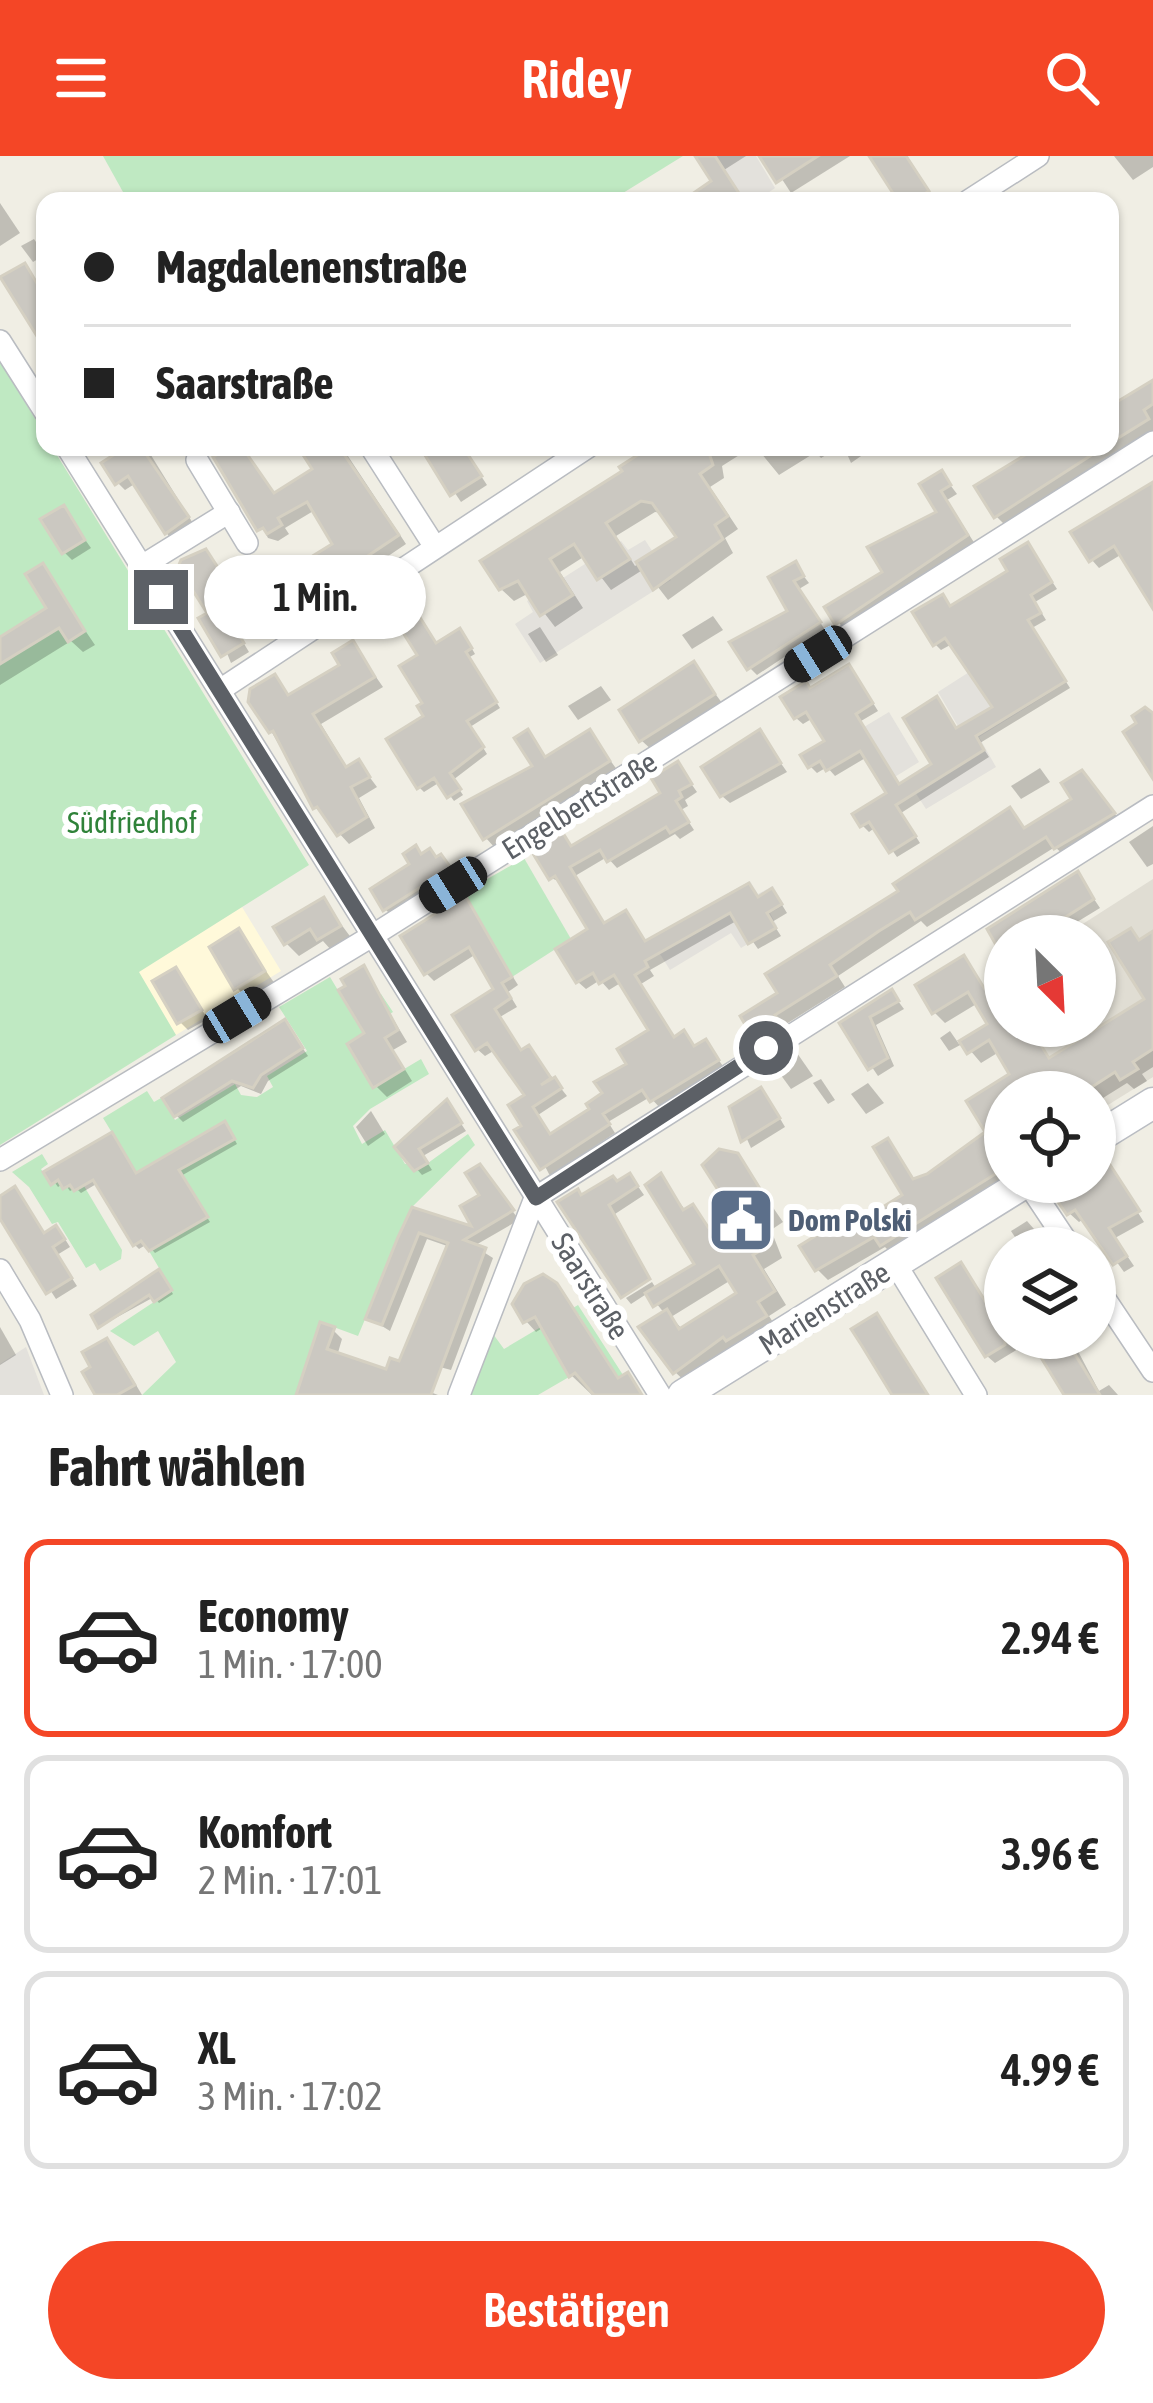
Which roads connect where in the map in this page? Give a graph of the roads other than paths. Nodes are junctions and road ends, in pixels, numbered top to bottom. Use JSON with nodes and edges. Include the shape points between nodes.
{"nodes":[{"id":1,"x":1038,"y":156,"type":"edge"},
{"id":2,"x":982,"y":192,"type":"edge"},
{"id":3,"x":0,"y":341,"type":"edge"},
{"id":4,"x":36,"y":398,"type":"edge"},
{"id":5,"x":1153,"y":442,"type":"edge"},
{"id":6,"x":73,"y":456,"type":"edge"},
{"id":7,"x":376,"y":456,"type":"edge"},
{"id":8,"x":575,"y":456,"type":"edge"},
{"id":9,"x":197,"y":460,"type":"dead end"},
{"id":10,"x":229,"y":512,"type":"junction"},
{"id":11,"x":248,"y":543,"type":"dead end"},
{"id":12,"x":435,"y":547,"type":"junction"},
{"id":13,"x":142,"y":566,"type":"junction"},
{"id":14,"x":220,"y":690,"type":"junction"},
{"id":15,"x":1153,"y":806,"type":"edge"},
{"id":16,"x":372,"y":936,"type":"junction"},
{"id":17,"x":1153,"y":1103,"type":"edge"},
{"id":18,"x":1116,"y":1126,"type":"edge"},
{"id":19,"x":0,"y":1160,"type":"edge"},
{"id":20,"x":536,"y":1198,"type":"junction"},
{"id":21,"x":992,"y":1203,"type":"edge"},
{"id":22,"x":895,"y":1263,"type":"junction"},
{"id":23,"x":0,"y":1270,"type":"edge"},
{"id":24,"x":1116,"y":1316,"type":"edge"},
{"id":25,"x":1153,"y":1371,"type":"edge"},
{"id":26,"x":62,"y":1395,"type":"edge"},
{"id":27,"x":459,"y":1395,"type":"edge"},
{"id":28,"x":660,"y":1395,"type":"edge"},
{"id":29,"x":683,"y":1395,"type":"edge"},
{"id":30,"x":976,"y":1395,"type":"edge"}],
"edges":[{"from":1,"to":2,"type":"street"},
{"from":3,"to":4,"type":"street"},
{"from":5,"to":16,"type":"street","name":"Engelbertstraße"},
{"from":6,"to":13,"type":"street","name":"Saarstraße"},
{"from":7,"to":12,"type":"street"},
{"from":8,"to":12,"type":"street"},
{"from":9,"to":10,"type":"street"},
{"from":10,"to":11,"type":"street"},
{"from":10,"to":13,"type":"street"},
{"from":12,"to":14,"type":"street"},
{"from":13,"to":14,"type":"street","name":"Saarstraße"},
{"from":14,"to":16,"type":"street","name":"Saarstraße"},
{"from":15,"to":20,"type":"street"},
{"from":16,"to":19,"type":"street","name":"Engelbertstraße"},
{"from":16,"to":20,"type":"street","name":"Saarstraße"},
{"from":17,"to":18,"type":"street"},
{"from":20,"to":27,"type":"street"},
{"from":20,"to":28,"type":"street","name":"Saarstraße"},
{"from":21,"to":22,"type":"street","name":"Marienstraße"},
{"from":22,"to":29,"type":"street","name":"Marienstraße"},
{"from":22,"to":30,"type":"street"},
{"from":23,"to":26,"type":"street"},
{"from":24,"to":25,"type":"street"}]}
